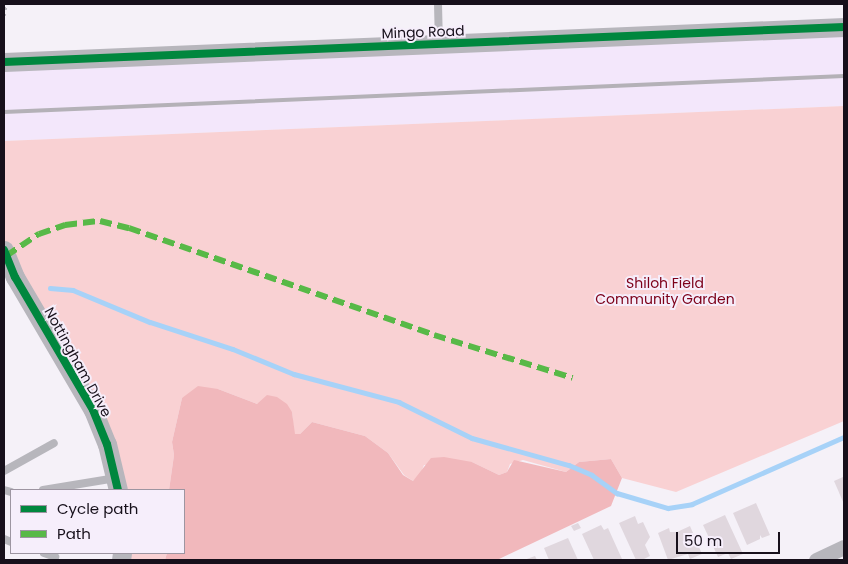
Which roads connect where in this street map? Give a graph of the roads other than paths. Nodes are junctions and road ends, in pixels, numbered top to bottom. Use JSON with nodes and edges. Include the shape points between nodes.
{"nodes":[{"id":1,"x":438,"y":4,"type":"edge"},
{"id":2,"x":844,"y":27,"type":"edge"},
{"id":3,"x":439,"y":44,"type":"junction"},
{"id":4,"x":4,"y":62,"type":"edge"},
{"id":5,"x":4,"y":250,"type":"edge"},
{"id":6,"x":54,"y":443,"type":"dead end"},
{"id":7,"x":4,"y":471,"type":"edge"},
{"id":8,"x":117,"y":484,"type":"edge"},
{"id":9,"x":55,"y":489,"type":"edge"},
{"id":10,"x":844,"y":547,"type":"edge"},
{"id":11,"x":48,"y":554,"type":"edge"},
{"id":12,"x":55,"y":556,"type":"dead end"},
{"id":13,"x":822,"y":559,"type":"edge"}],
"edges":[{"from":1,"to":3,"type":"lane"},
{"from":2,"to":3,"type":"street","name":"Mingo Road"},
{"from":3,"to":4,"type":"street","name":"Mingo Road"},
{"from":5,"to":8,"type":"street","name":"Nottingham Drive","via":[[15,277],[93,410]]},
{"from":6,"to":7,"type":"lane"},
{"from":8,"to":9,"type":"lane"},
{"from":10,"to":13,"type":"street"},
{"from":11,"to":12,"type":"lane"}]}
